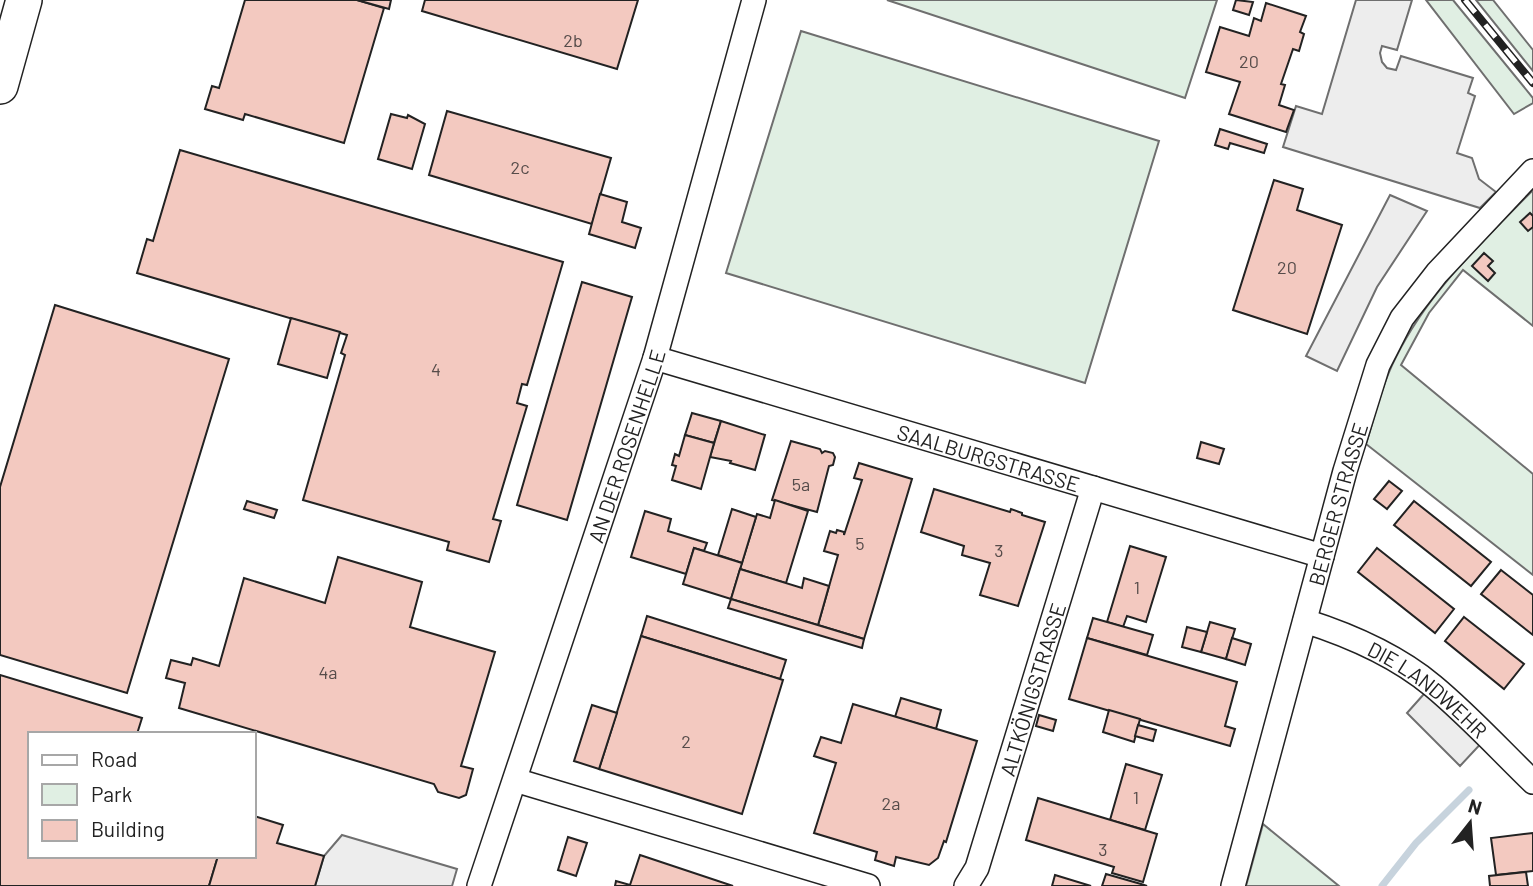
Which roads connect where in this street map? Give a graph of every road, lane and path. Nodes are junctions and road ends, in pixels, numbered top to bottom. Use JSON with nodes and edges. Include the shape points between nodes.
{"nodes":[{"id":1,"x":24,"y":0,"type":"edge"},
{"id":2,"x":754,"y":0,"type":"edge"},
{"id":3,"x":0,"y":86,"type":"edge"},
{"id":4,"x":1533,"y":172,"type":"edge"},
{"id":5,"x":655,"y":358,"type":"junction"},
{"id":6,"x":1093,"y":488,"type":"junction"},
{"id":7,"x":1322,"y":556,"type":"junction"},
{"id":8,"x":1305,"y":621,"type":"junction"},
{"id":9,"x":515,"y":780,"type":"junction"},
{"id":10,"x":1533,"y":782,"type":"edge"},
{"id":11,"x":480,"y":886,"type":"edge"},
{"id":12,"x":868,"y":886,"type":"edge"},
{"id":13,"x":966,"y":886,"type":"edge"},
{"id":14,"x":1233,"y":886,"type":"edge"}],
"edges":[{"from":1,"to":3,"type":"main road"},
{"from":2,"to":5,"type":"street","name":"AN DER ROSENHELLE"},
{"from":4,"to":7,"type":"street","name":"BERGER STRASSE","via":[[1437,273],[1388,343]]},
{"from":5,"to":6,"type":"street","name":"SAALBURGSTRASSE"},
{"from":5,"to":9,"type":"street","name":"AN DER ROSENHELLE"},
{"from":6,"to":7,"type":"street","name":"SAALBURGSTRASSE"},
{"from":6,"to":13,"type":"street","name":"ALTKÖNIGSTRASSE","via":[[977,868]]},
{"from":7,"to":8,"type":"street","name":"BERGER STRASSE"},
{"from":8,"to":10,"type":"street","name":"DIE LANDWEHR","via":[[1393,659],[1432,685]]},
{"from":8,"to":14,"type":"street","name":"BERGER STRASSE"},
{"from":9,"to":11,"type":"street","name":"AN DER ROSENHELLE"},
{"from":9,"to":12,"type":"street"}]}
